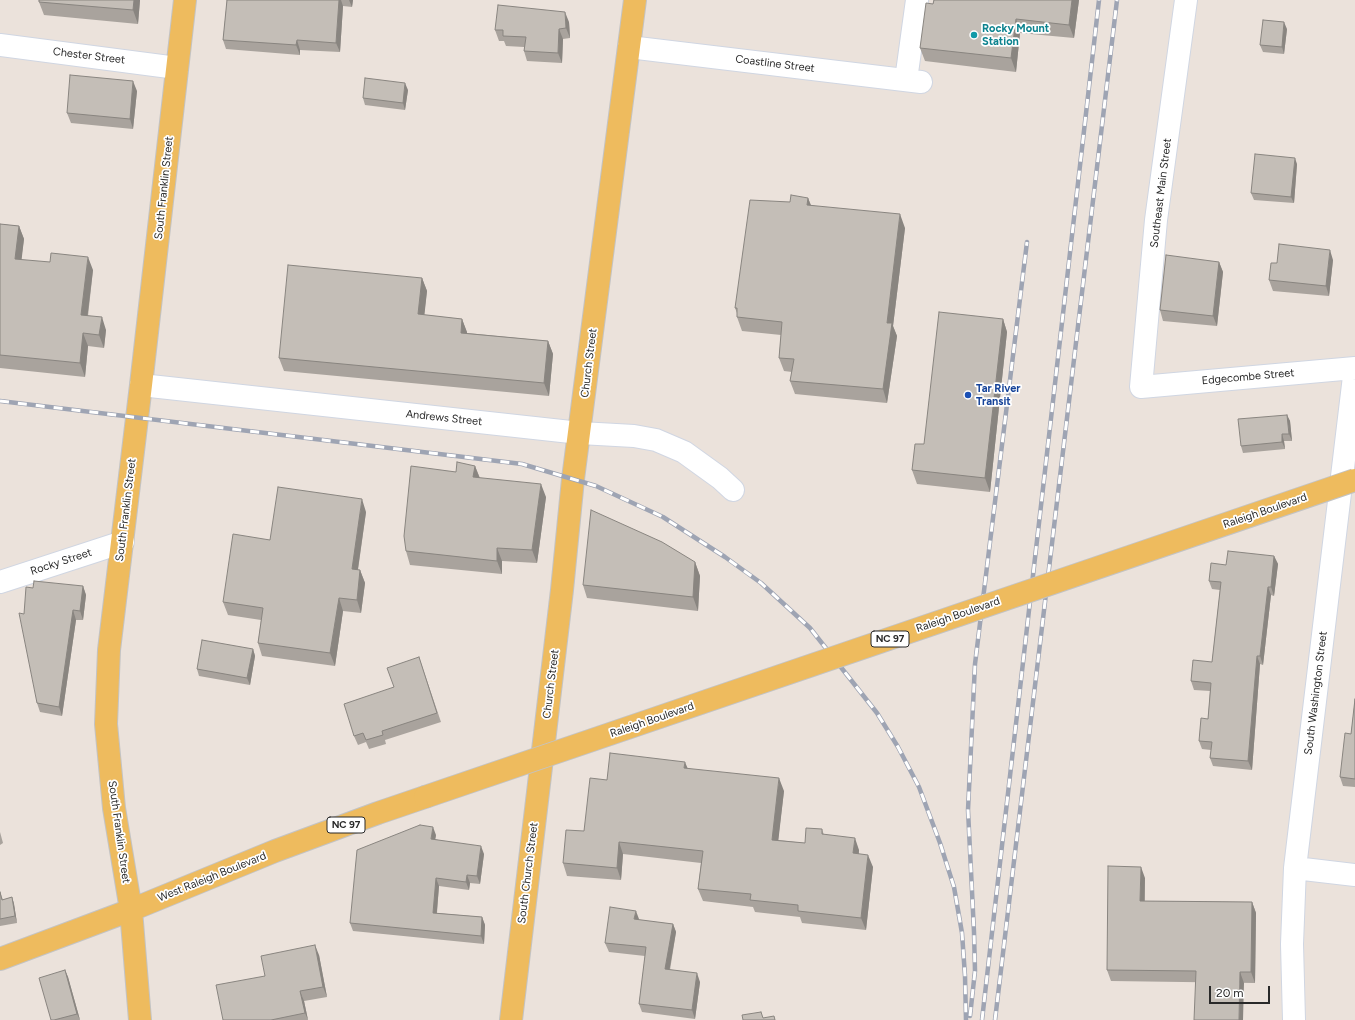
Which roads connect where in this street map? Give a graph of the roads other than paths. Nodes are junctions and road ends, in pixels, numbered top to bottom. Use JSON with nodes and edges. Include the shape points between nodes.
{"nodes":[{"id":1,"x":185,"y":0,"type":"edge"},
{"id":2,"x":635,"y":0,"type":"edge"},
{"id":3,"x":917,"y":0,"type":"edge"},
{"id":4,"x":1186,"y":0,"type":"edge"},
{"id":5,"x":0,"y":45,"type":"edge"},
{"id":6,"x":629,"y":47,"type":"junction"},
{"id":7,"x":177,"y":68,"type":"junction"},
{"id":8,"x":1355,"y":368,"type":"edge"},
{"id":9,"x":141,"y":385,"type":"junction"},
{"id":10,"x":1140,"y":387,"type":"joint"},
{"id":11,"x":580,"y":433,"type":"junction"},
{"id":12,"x":1355,"y":480,"type":"edge"},
{"id":13,"x":733,"y":490,"type":"dead end"},
{"id":14,"x":123,"y":542,"type":"junction"},
{"id":15,"x":0,"y":582,"type":"edge"},
{"id":16,"x":546,"y":726,"type":"joint"},
{"id":17,"x":425,"y":797,"type":"joint"},
{"id":18,"x":1295,"y":868,"type":"junction"},
{"id":19,"x":1355,"y":875,"type":"edge"},
{"id":20,"x":130,"y":910,"type":"junction"},
{"id":21,"x":0,"y":959,"type":"edge"},
{"id":22,"x":140,"y":1020,"type":"edge"},
{"id":23,"x":510,"y":1020,"type":"edge"},
{"id":24,"x":1294,"y":1020,"type":"edge"}],
"edges":[{"from":1,"to":7,"type":"main road","name":"South Franklin Street"},
{"from":2,"to":6,"type":"main road","name":"Church Street"},
{"from":3,"to":6,"type":"street","name":"Coastline Street","via":[[913,81]]},
{"from":4,"to":10,"type":"street","name":"Southeast Main Street","via":[[1156,220]]},
{"from":5,"to":7,"type":"street","name":"Chester Street"},
{"from":6,"to":11,"type":"main road","name":"Church Street"},
{"from":7,"to":9,"type":"main road","name":"South Franklin Street"},
{"from":8,"to":10,"type":"street","name":"Edgecombe Street"},
{"from":8,"to":18,"type":"street","name":"South Washington Street"},
{"from":9,"to":11,"type":"street","name":"Andrews Street"},
{"from":9,"to":14,"type":"main road","name":"South Franklin Street"},
{"from":11,"to":13,"type":"street","name":"Andrews Street","via":[[656,440],[684,452]]},
{"from":11,"to":16,"type":"main road","name":"Church Street"},
{"from":12,"to":17,"type":"main road","name":"Raleigh Boulevard","number":"NC 97","bridge":true},
{"from":14,"to":15,"type":"street","name":"Rocky Street"},
{"from":14,"to":20,"type":"main road","name":"South Franklin Street","via":[[109,650],[106,724],[114,808]]},
{"from":16,"to":23,"type":"main road","name":"South Church Street"},
{"from":17,"to":20,"type":"main road","name":"West Raleigh Boulevard","number":"NC 97","via":[[275,851]]},
{"from":18,"to":19,"type":"street"},
{"from":18,"to":24,"type":"street","name":"South Washington Street","via":[[1292,944]]},
{"from":20,"to":21,"type":"main road","name":"West Raleigh Boulevard","number":"NC 97"},
{"from":20,"to":22,"type":"main road","name":"South Franklin Street"}]}
